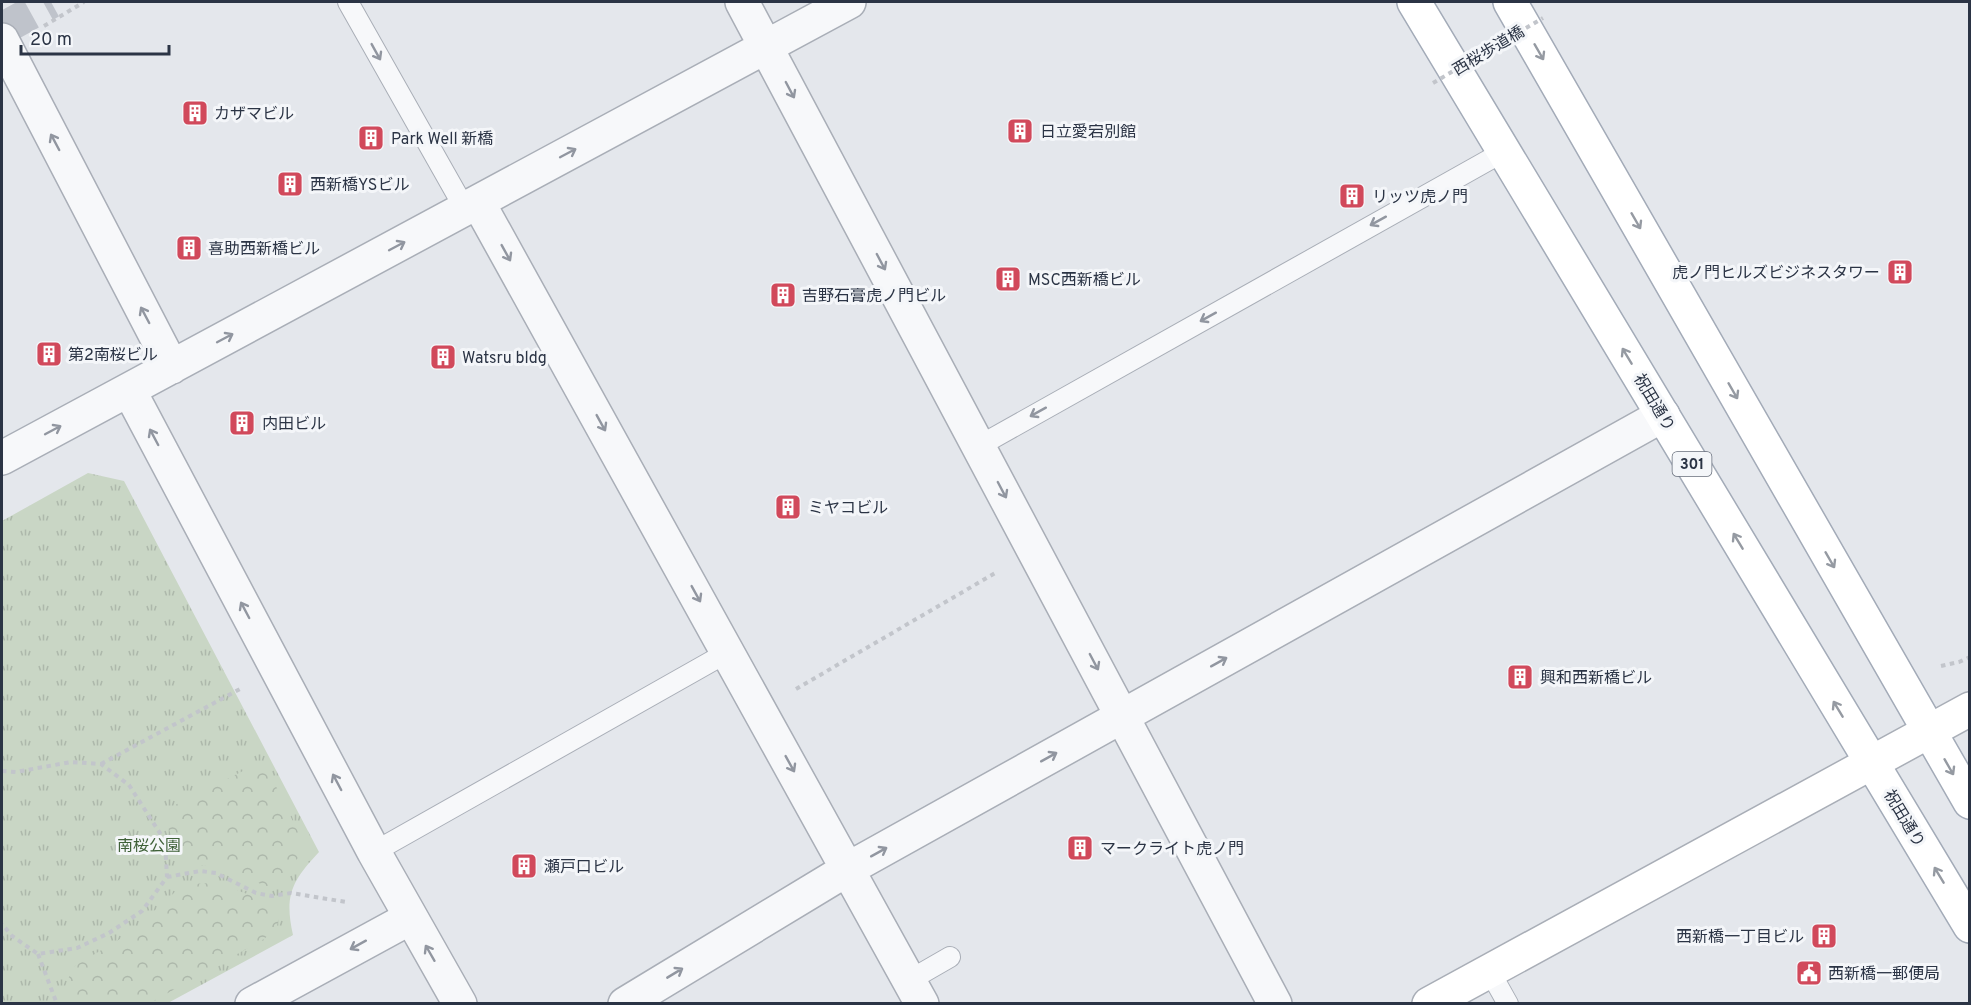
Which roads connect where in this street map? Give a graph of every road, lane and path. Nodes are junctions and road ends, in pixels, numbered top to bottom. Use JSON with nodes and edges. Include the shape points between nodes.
{"nodes":[{"id":1,"x":84,"y":2,"type":"edge"},
{"id":2,"x":348,"y":2,"type":"edge"},
{"id":3,"x":742,"y":2,"type":"edge"},
{"id":4,"x":849,"y":2,"type":"edge"},
{"id":5,"x":1414,"y":2,"type":"edge"},
{"id":6,"x":1510,"y":2,"type":"edge"},
{"id":7,"x":1543,"y":18,"type":"dead end"},
{"id":8,"x":38,"y":30,"type":"dead end"},
{"id":9,"x":2,"y":40,"type":"edge"},
{"id":10,"x":766,"y":47,"type":"junction"},
{"id":11,"x":1433,"y":83,"type":"dead end"},
{"id":12,"x":1503,"y":152,"type":"junction"},
{"id":13,"x":471,"y":205,"type":"junction"},
{"id":14,"x":172,"y":367,"type":"junction"},
{"id":15,"x":129,"y":390,"type":"junction"},
{"id":16,"x":1663,"y":415,"type":"junction"},
{"id":17,"x":979,"y":446,"type":"junction"},
{"id":18,"x":2,"y":458,"type":"edge"},
{"id":19,"x":1034,"y":550,"type":"junction"},
{"id":20,"x":728,"y":652,"type":"junction"},
{"id":21,"x":246,"y":686,"type":"dead end"},
{"id":22,"x":1970,"y":709,"type":"edge"},
{"id":23,"x":760,"y":710,"type":"junction"},
{"id":24,"x":1123,"y":716,"type":"junction"},
{"id":25,"x":1928,"y":731,"type":"junction"},
{"id":26,"x":1871,"y":763,"type":"junction"},
{"id":27,"x":101,"y":764,"type":"junction"},
{"id":28,"x":2,"y":771,"type":"edge"},
{"id":29,"x":1970,"y":802,"type":"edge"},
{"id":30,"x":374,"y":852,"type":"junction"},
{"id":31,"x":848,"y":869,"type":"junction"},
{"id":32,"x":167,"y":877,"type":"junction"},
{"id":33,"x":356,"y":904,"type":"dead end"},
{"id":34,"x":410,"y":918,"type":"junction"},
{"id":35,"x":2,"y":924,"type":"edge"},
{"id":36,"x":1970,"y":926,"type":"edge"},
{"id":37,"x":38,"y":954,"type":"junction"},
{"id":38,"x":950,"y":957,"type":"dead end"},
{"id":39,"x":1489,"y":970,"type":"junction"},
{"id":40,"x":916,"y":992,"type":"edge"},
{"id":41,"x":57,"y":1004,"type":"edge"},
{"id":42,"x":252,"y":1004,"type":"edge"},
{"id":43,"x":460,"y":1004,"type":"edge"},
{"id":44,"x":625,"y":1004,"type":"edge"},
{"id":45,"x":1275,"y":1004,"type":"edge"},
{"id":46,"x":1429,"y":1004,"type":"edge"},
{"id":47,"x":1508,"y":1004,"type":"edge"}],
"edges":[{"from":1,"to":8,"type":"path"},
{"from":2,"to":13,"type":"lane","one_way":true},
{"from":3,"to":10,"type":"street"},
{"from":4,"to":10,"type":"street"},
{"from":5,"to":12,"type":"main road","name":"祝田通り","number":"301"},
{"from":6,"to":25,"type":"main road","one_way":true},
{"from":7,"to":11,"type":"path","name":"西桜歩道橋","bridge":true},
{"from":14,"to":9,"type":"street","one_way":true},
{"from":13,"to":10,"type":"street","one_way":true},
{"from":10,"to":17,"type":"street","one_way":true},
{"from":16,"to":12,"type":"main road","name":"祝田通り","number":"301","one_way":true},
{"from":12,"to":17,"type":"lane","one_way":true},
{"from":14,"to":13,"type":"street","one_way":true},
{"from":13,"to":20,"type":"street","one_way":true},
{"from":14,"to":15,"type":"street"},
{"from":18,"to":15,"type":"street","one_way":true},
{"from":30,"to":15,"type":"street","one_way":true},
{"from":24,"to":16,"type":"street","one_way":true},
{"from":26,"to":16,"type":"main road","name":"祝田通り","number":"301","one_way":true},
{"from":17,"to":19,"type":"street","one_way":true},
{"from":19,"to":23,"type":"path"},
{"from":19,"to":24,"type":"street","one_way":true},
{"from":20,"to":23,"type":"street"},
{"from":20,"to":30,"type":"lane"},
{"from":21,"to":27,"type":"path"},
{"from":22,"to":25,"type":"main road"},
{"from":23,"to":31,"type":"street","one_way":true},
{"from":31,"to":24,"type":"street","one_way":true},
{"from":24,"to":45,"type":"street"},
{"from":25,"to":26,"type":"main road"},
{"from":25,"to":29,"type":"main road","one_way":true},
{"from":36,"to":26,"type":"main road","name":"祝田通り","number":"301","one_way":true},
{"from":26,"to":39,"type":"main road"},
{"from":27,"to":28,"type":"path","via":[[71,762]]},
{"from":27,"to":32,"type":"path","via":[[129,785],[149,813],[165,841]]},
{"from":30,"to":34,"type":"street"},
{"from":31,"to":40,"type":"street"},
{"from":44,"to":31,"type":"street","one_way":true},
{"from":32,"to":33,"type":"path","via":[[200,871],[216,873],[256,893],[291,893]]},
{"from":32,"to":37,"type":"path","via":[[142,912],[109,933],[77,948]]},
{"from":34,"to":42,"type":"street","one_way":true},
{"from":43,"to":34,"type":"street","one_way":true},
{"from":35,"to":37,"type":"path"},
{"from":37,"to":41,"type":"path"},
{"from":38,"to":40,"type":"lane"},
{"from":39,"to":46,"type":"main road"},
{"from":39,"to":47,"type":"lane"}]}
